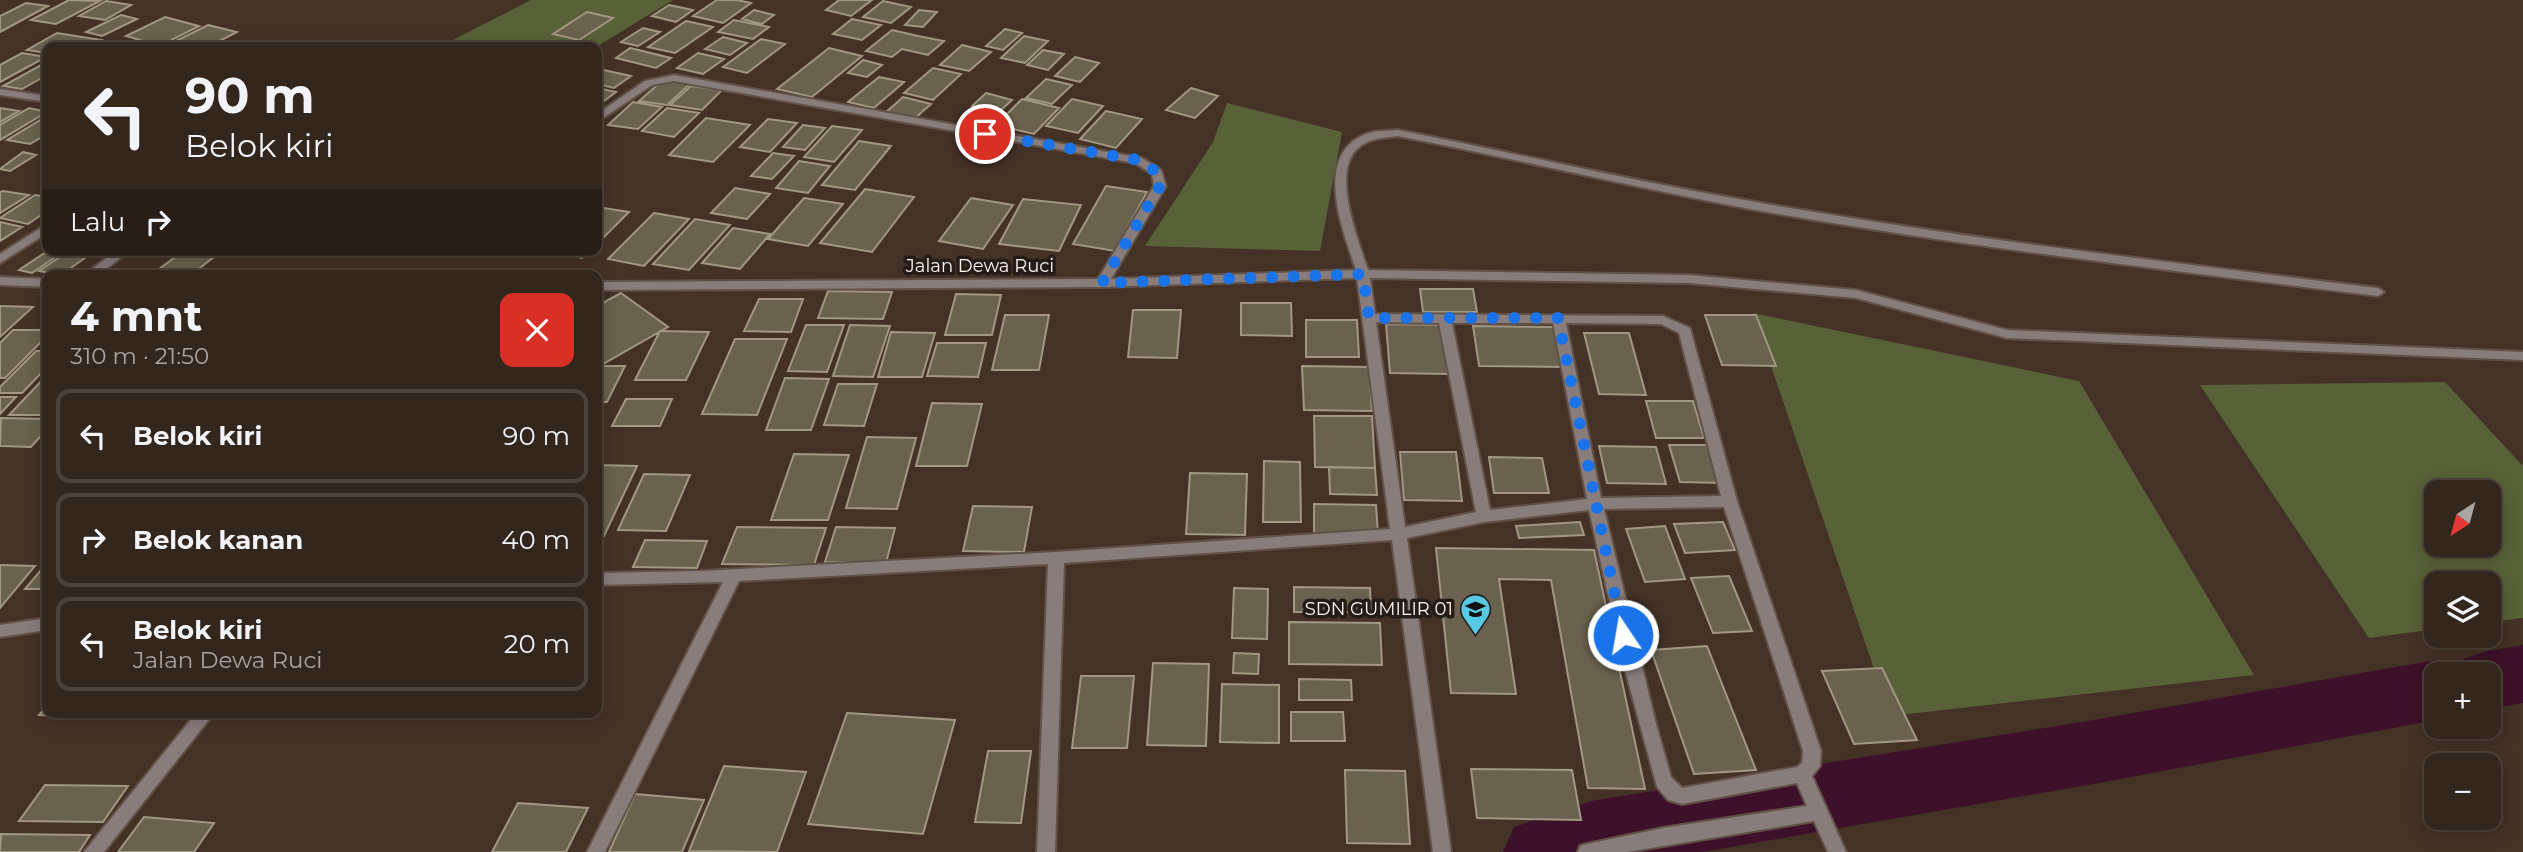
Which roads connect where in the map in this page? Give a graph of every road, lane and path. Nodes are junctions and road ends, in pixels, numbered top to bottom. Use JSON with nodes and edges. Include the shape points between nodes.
{"nodes":[{"id":1,"x":0,"y":92,"type":"edge"},
{"id":2,"x":42,"y":98,"type":"edge"},
{"id":3,"x":602,"y":116,"type":"edge"},
{"id":4,"x":42,"y":231,"type":"edge"},
{"id":5,"x":117,"y":256,"type":"edge"},
{"id":6,"x":0,"y":259,"type":"edge"},
{"id":7,"x":97,"y":270,"type":"edge"},
{"id":8,"x":1363,"y":274,"type":"junction"},
{"id":9,"x":0,"y":281,"type":"edge"},
{"id":10,"x":42,"y":283,"type":"edge"},
{"id":11,"x":1102,"y":283,"type":"junction"},
{"id":12,"x":602,"y":286,"type":"edge"},
{"id":13,"x":2378,"y":292,"type":"dead end"},
{"id":14,"x":1369,"y":318,"type":"junction"},
{"id":15,"x":1445,"y":318,"type":"junction"},
{"id":16,"x":1558,"y":318,"type":"junction"},
{"id":17,"x":2523,"y":356,"type":"edge"},
{"id":18,"x":1730,"y":501,"type":"junction"},
{"id":19,"x":1594,"y":503,"type":"junction"},
{"id":20,"x":1484,"y":516,"type":"junction"},
{"id":21,"x":1398,"y":534,"type":"junction"},
{"id":22,"x":1056,"y":558,"type":"junction"},
{"id":23,"x":734,"y":575,"type":"junction"},
{"id":24,"x":602,"y":579,"type":"edge"},
{"id":25,"x":42,"y":625,"type":"edge"},
{"id":26,"x":0,"y":631,"type":"edge"},
{"id":27,"x":202,"y":718,"type":"edge"},
{"id":28,"x":1802,"y":774,"type":"junction"},
{"id":29,"x":1815,"y":802,"type":"junction"},
{"id":30,"x":1666,"y":844,"type":"edge"},
{"id":31,"x":93,"y":852,"type":"edge"},
{"id":32,"x":596,"y":852,"type":"edge"},
{"id":33,"x":1046,"y":852,"type":"edge"},
{"id":34,"x":1442,"y":852,"type":"edge"},
{"id":35,"x":1587,"y":852,"type":"edge"},
{"id":36,"x":1837,"y":852,"type":"edge"}],
"edges":[{"from":1,"to":2,"type":"street"},
{"from":3,"to":11,"type":"street","via":[[649,83],[674,78],[1138,160],[1157,172],[1160,186]]},
{"from":4,"to":6,"type":"street"},
{"from":5,"to":7,"type":"street"},
{"from":8,"to":11,"type":"street","name":"Jalan Dewa Ruci"},
{"from":8,"to":13,"type":"street","via":[[1340,196],[1339,172],[1343,160],[1360,143],[1398,133],[1751,206],[1990,243]]},
{"from":8,"to":14,"type":"street"},
{"from":8,"to":17,"type":"street","name":"Jalan Dewa Ruci","via":[[1689,279],[1856,294],[2007,334]]},
{"from":9,"to":10,"type":"street"},
{"from":11,"to":12,"type":"street","name":"Jalan Dewa Ruci"},
{"from":14,"to":15,"type":"street"},
{"from":14,"to":21,"type":"street"},
{"from":15,"to":16,"type":"street"},
{"from":15,"to":20,"type":"street"},
{"from":16,"to":18,"type":"street","via":[[1663,320],[1685,331]]},
{"from":16,"to":19,"type":"street"},
{"from":18,"to":19,"type":"street"},
{"from":18,"to":28,"type":"street","via":[[1812,751],[1811,766]]},
{"from":19,"to":20,"type":"street"},
{"from":19,"to":28,"type":"street","via":[[1629,661],[1668,789],[1682,796]]},
{"from":20,"to":21,"type":"street"},
{"from":21,"to":22,"type":"street"},
{"from":21,"to":34,"type":"street"},
{"from":22,"to":23,"type":"street"},
{"from":22,"to":33,"type":"street"},
{"from":23,"to":24,"type":"street"},
{"from":23,"to":32,"type":"street"},
{"from":25,"to":26,"type":"street"},
{"from":27,"to":31,"type":"street"},
{"from":28,"to":29,"type":"street"},
{"from":29,"to":30,"type":"street"},
{"from":29,"to":36,"type":"street"},
{"from":30,"to":35,"type":"street"}]}
